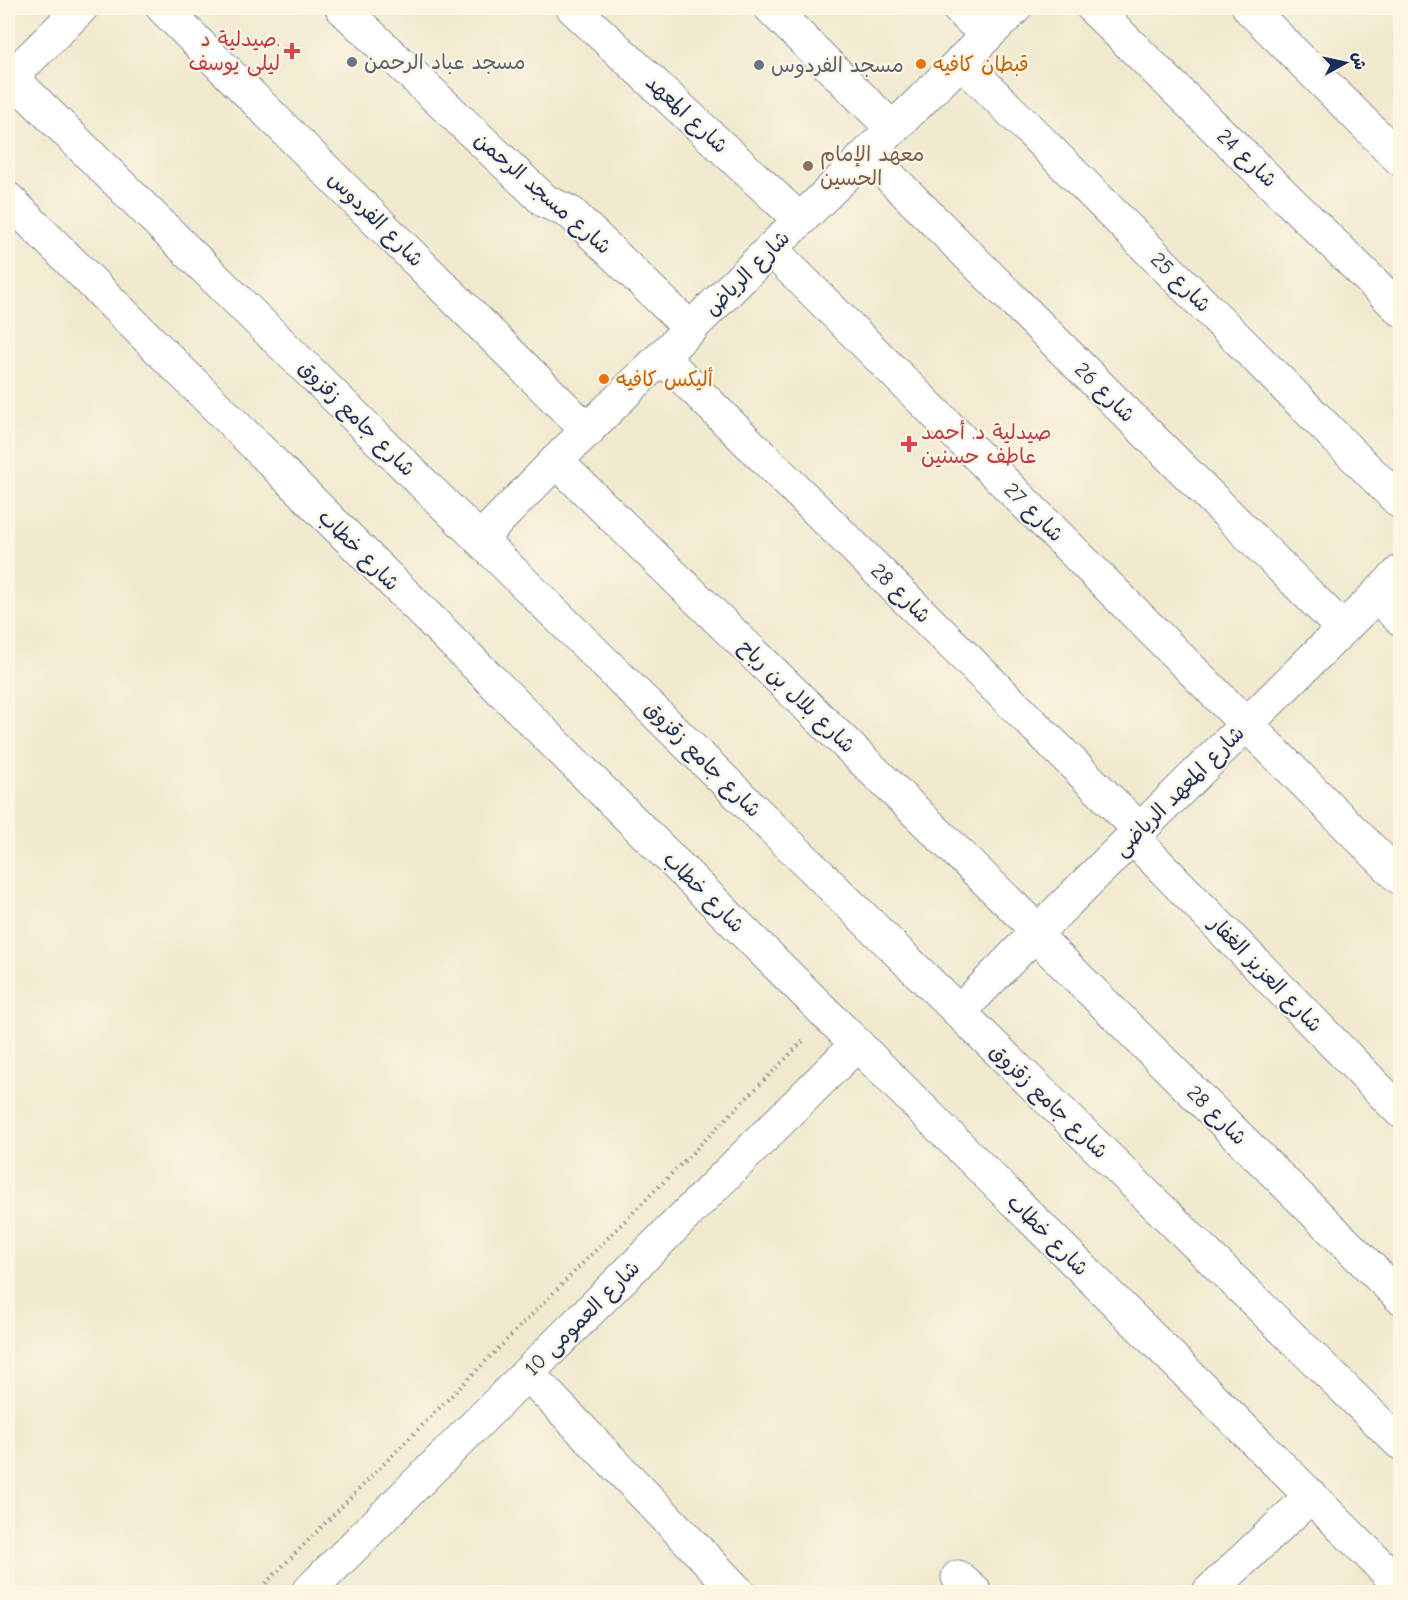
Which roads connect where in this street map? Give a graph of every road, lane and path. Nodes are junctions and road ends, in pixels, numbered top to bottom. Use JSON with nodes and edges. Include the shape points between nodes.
{"nodes":[{"id":1,"x":81,"y":8,"type":"edge"},
{"id":2,"x":164,"y":8,"type":"edge"},
{"id":3,"x":342,"y":8,"type":"edge"},
{"id":4,"x":573,"y":8,"type":"edge"},
{"id":5,"x":771,"y":8,"type":"edge"},
{"id":6,"x":958,"y":8,"type":"edge"},
{"id":7,"x":1016,"y":8,"type":"edge"},
{"id":8,"x":1093,"y":8,"type":"edge"},
{"id":9,"x":1249,"y":8,"type":"edge"},
{"id":10,"x":987,"y":36,"type":"junction"},
{"id":11,"x":961,"y":61,"type":"junction"},
{"id":12,"x":9,"y":76,"type":"edge"},
{"id":13,"x":893,"y":129,"type":"junction"},
{"id":14,"x":867,"y":154,"type":"junction"},
{"id":15,"x":1401,"y":159,"type":"edge"},
{"id":16,"x":8,"y":199,"type":"edge"},
{"id":17,"x":800,"y":220,"type":"junction"},
{"id":18,"x":771,"y":249,"type":"junction"},
{"id":19,"x":1401,"y":309,"type":"edge"},
{"id":20,"x":691,"y":329,"type":"junction"},
{"id":21,"x":662,"y":357,"type":"junction"},
{"id":22,"x":588,"y":430,"type":"junction"},
{"id":23,"x":556,"y":461,"type":"junction"},
{"id":24,"x":1401,"y":502,"type":"edge"},
{"id":25,"x":480,"y":539,"type":"junction"},
{"id":26,"x":1401,"y":572,"type":"edge"},
{"id":27,"x":1377,"y":595,"type":"junction"},
{"id":28,"x":1401,"y":619,"type":"edge"},
{"id":29,"x":1343,"y":629,"type":"junction"},
{"id":30,"x":1247,"y":724,"type":"junction"},
{"id":31,"x":1136,"y":833,"type":"junction"},
{"id":32,"x":1401,"y":878,"type":"edge"},
{"id":33,"x":1036,"y":933,"type":"junction"},
{"id":34,"x":959,"y":1012,"type":"junction"},
{"id":35,"x":828,"y":1016,"type":"junction"},
{"id":36,"x":856,"y":1044,"type":"junction"},
{"id":37,"x":1401,"y":1111,"type":"edge"},
{"id":38,"x":1401,"y":1297,"type":"edge"},
{"id":39,"x":527,"y":1374,"type":"junction"},
{"id":40,"x":1401,"y":1443,"type":"edge"},
{"id":41,"x":1311,"y":1496,"type":"junction"},
{"id":42,"x":1401,"y":1585,"type":"edge"},
{"id":43,"x":257,"y":1593,"type":"edge"},
{"id":44,"x":308,"y":1593,"type":"edge"},
{"id":45,"x":738,"y":1593,"type":"edge"},
{"id":46,"x":1209,"y":1593,"type":"edge"}],
"edges":[{"from":1,"to":12,"type":"street"},
{"from":2,"to":22,"type":"street","name":"شارع الفردوس"},
{"from":3,"to":20,"type":"street","name":"شارع مسجد الرحمن","via":[[545,201],[571,213]]},
{"from":4,"to":17,"type":"street","name":"شارع المعهد"},
{"from":5,"to":13,"type":"street"},
{"from":6,"to":10,"type":"street"},
{"from":7,"to":10,"type":"street","name":"شارع الرياض"},
{"from":8,"to":19,"type":"street","name":"شارع 24"},
{"from":9,"to":15,"type":"street"},
{"from":10,"to":11,"type":"street","name":"شارع الرياض"},
{"from":11,"to":13,"type":"street","name":"شارع الرياض"},
{"from":11,"to":24,"type":"street","name":"شارع 25"},
{"from":12,"to":25,"type":"street","name":"شارع جامع زقزوق"},
{"from":13,"to":14,"type":"street","name":"شارع الرياض"},
{"from":14,"to":17,"type":"street","name":"شارع الرياض"},
{"from":14,"to":29,"type":"street","name":"شارع 26"},
{"from":16,"to":35,"type":"street","name":"شارع خطاب"},
{"from":17,"to":18,"type":"street","name":"شارع الرياض"},
{"from":18,"to":20,"type":"street","name":"شارع الرياض"},
{"from":18,"to":30,"type":"street","name":"شارع 27"},
{"from":20,"to":21,"type":"street","name":"شارع الرياض"},
{"from":21,"to":22,"type":"street","name":"شارع الرياض"},
{"from":21,"to":31,"type":"street","name":"شارع 28"},
{"from":22,"to":23,"type":"street","name":"شارع الرياض"},
{"from":23,"to":25,"type":"street","name":"شارع الرياض"},
{"from":23,"to":33,"type":"street","name":"شارع بلال بن رباح"},
{"from":25,"to":34,"type":"street","name":"شارع جامع زقزوق"},
{"from":26,"to":27,"type":"street","name":"شارع المعهد الرياضى"},
{"from":27,"to":28,"type":"street"},
{"from":27,"to":29,"type":"street","name":"شارع المعهد الرياضى"},
{"from":29,"to":30,"type":"street","name":"شارع المعهد الرياضى"},
{"from":30,"to":31,"type":"street","name":"شارع المعهد الرياضى"},
{"from":30,"to":32,"type":"street","name":"شارع 27"},
{"from":31,"to":33,"type":"street","name":"شارع المعهد الرياضى"},
{"from":31,"to":37,"type":"street","name":"شارع العزيز الغفار"},
{"from":33,"to":34,"type":"street","name":"شارع المعهد الرياضى"},
{"from":33,"to":38,"type":"street","name":"شارع 28"},
{"from":34,"to":40,"type":"street","name":"شارع جامع زقزوق"},
{"from":35,"to":36,"type":"street","name":"شارع خطاب"},
{"from":35,"to":43,"type":"path"},
{"from":36,"to":39,"type":"street","name":"شارع العمومى 10"},
{"from":36,"to":41,"type":"street","name":"شارع خطاب"},
{"from":39,"to":44,"type":"street","name":"شارع العمومى 10"},
{"from":39,"to":45,"type":"street"},
{"from":41,"to":42,"type":"street","name":"شارع خطاب"},
{"from":41,"to":46,"type":"street"}]}
